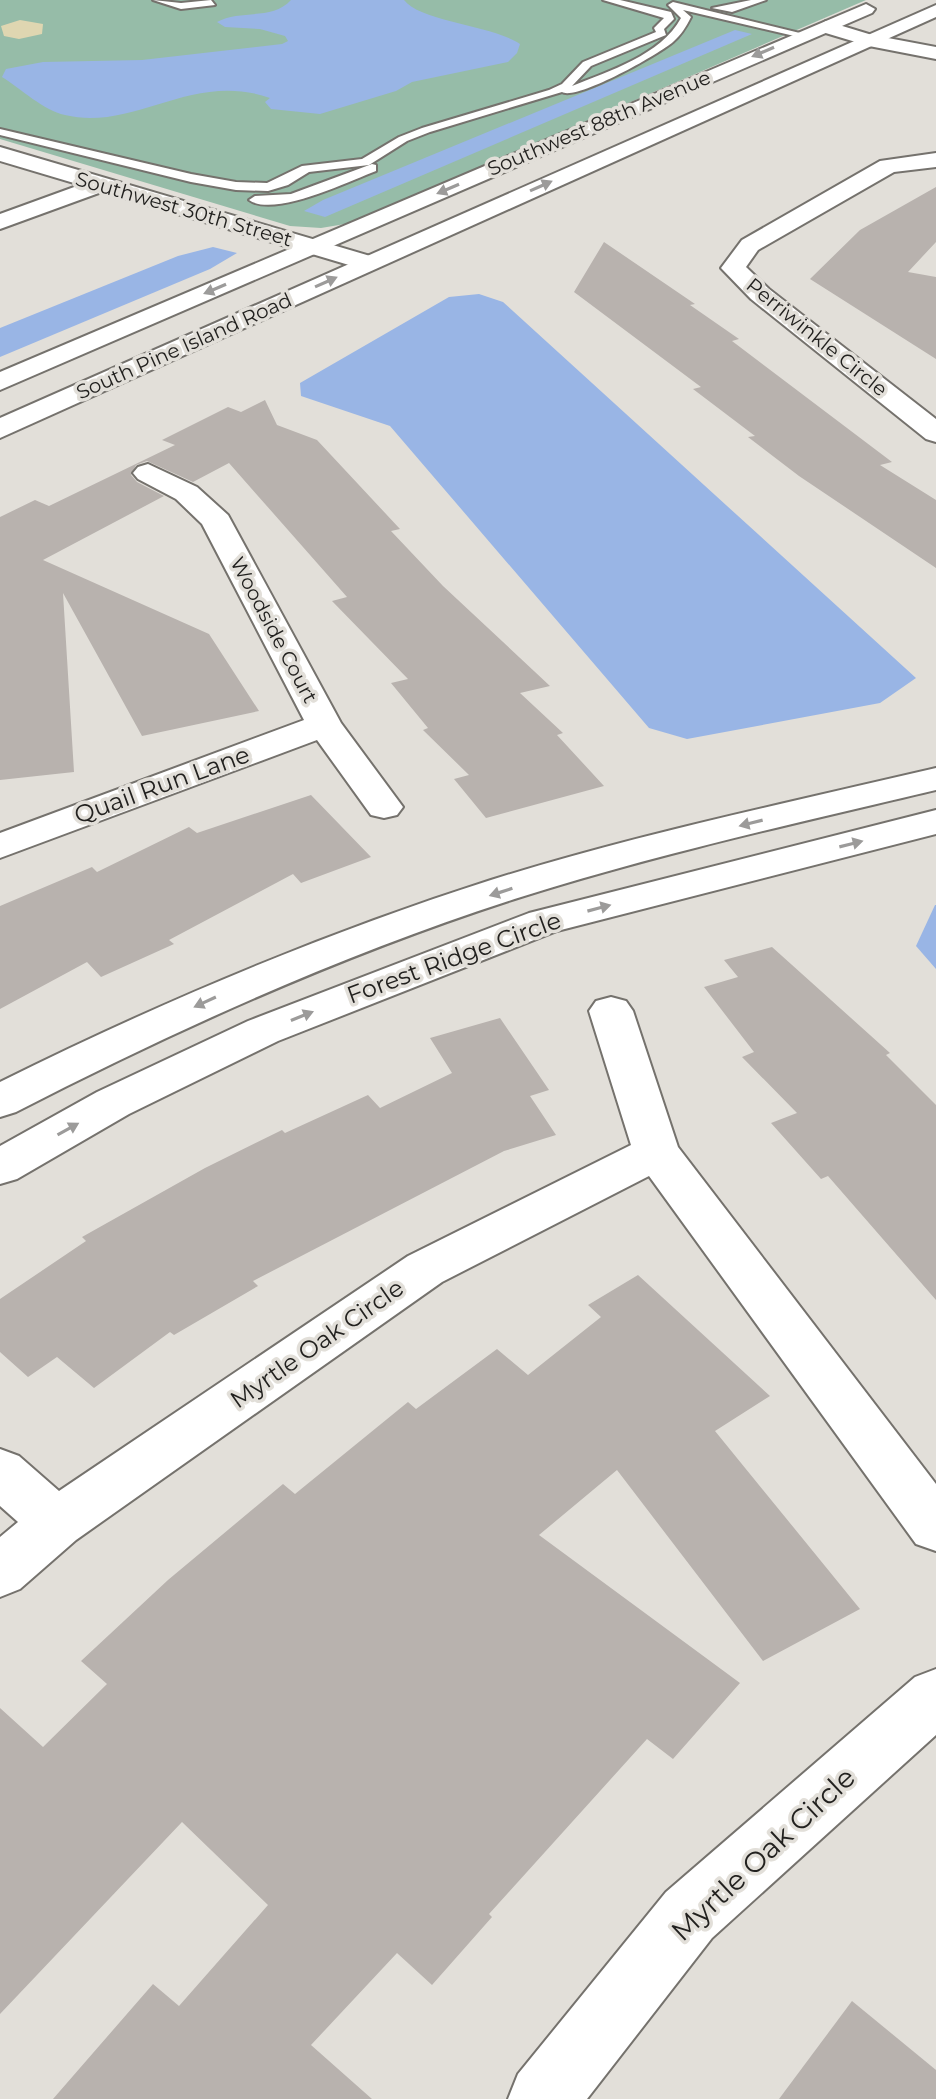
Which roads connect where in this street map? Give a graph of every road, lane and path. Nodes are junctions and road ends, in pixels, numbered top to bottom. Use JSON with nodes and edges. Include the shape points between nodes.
{"nodes":[{"id":1,"x":158,"y":0,"type":"edge"},
{"id":2,"x":206,"y":0,"type":"edge"},
{"id":3,"x":608,"y":0,"type":"edge"},
{"id":4,"x":654,"y":0,"type":"edge"},
{"id":5,"x":761,"y":0,"type":"edge"},
{"id":6,"x":887,"y":0,"type":"edge"},
{"id":7,"x":672,"y":5,"type":"edge"},
{"id":8,"x":936,"y":10,"type":"edge"},
{"id":9,"x":826,"y":27,"type":"junction"},
{"id":10,"x":891,"y":30,"type":"junction"},
{"id":11,"x":803,"y":35,"type":"junction"},
{"id":12,"x":936,"y":38,"type":"edge"},
{"id":13,"x":869,"y":40,"type":"junction"},
{"id":14,"x":936,"y":53,"type":"edge"},
{"id":15,"x":0,"y":132,"type":"edge"},
{"id":16,"x":0,"y":140,"type":"edge"},
{"id":17,"x":436,"y":141,"type":"dead end"},
{"id":18,"x":0,"y":154,"type":"edge"},
{"id":19,"x":398,"y":157,"type":"dead end"},
{"id":20,"x":936,"y":160,"type":"edge"},
{"id":21,"x":99,"y":185,"type":"junction"},
{"id":22,"x":0,"y":197,"type":"edge"},
{"id":23,"x":36,"y":209,"type":"junction"},
{"id":24,"x":0,"y":222,"type":"edge"},
{"id":25,"x":312,"y":247,"type":"junction"},
{"id":26,"x":368,"y":263,"type":"junction"},
{"id":27,"x":0,"y":382,"type":"edge"},
{"id":28,"x":0,"y":429,"type":"edge"},
{"id":29,"x":936,"y":433,"type":"edge"},
{"id":30,"x":148,"y":473,"type":"dead end"},
{"id":31,"x":324,"y":725,"type":"junction"},
{"id":32,"x":936,"y":779,"type":"edge"},
{"id":33,"x":384,"y":807,"type":"dead end"},
{"id":34,"x":936,"y":822,"type":"edge"},
{"id":35,"x":9,"y":832,"type":"edge"},
{"id":36,"x":611,"y":1011,"type":"dead end"},
{"id":37,"x":0,"y":1101,"type":"edge"},
{"id":38,"x":656,"y":1152,"type":"junction"},
{"id":39,"x":0,"y":1167,"type":"edge"},
{"id":40,"x":0,"y":1472,"type":"edge"},
{"id":41,"x":56,"y":1523,"type":"junction"},
{"id":42,"x":936,"y":1527,"type":"edge"},
{"id":43,"x":0,"y":1572,"type":"edge"},
{"id":44,"x":936,"y":1696,"type":"edge"},
{"id":45,"x":543,"y":2099,"type":"edge"}],
"edges":[{"from":1,"to":2,"type":"lane","via":[[201,7],[210,5]]},
{"from":3,"to":15,"type":"lane","via":[[656,10],[669,19],[659,28],[662,33],[587,64],[566,86],[426,130],[365,162],[306,169],[268,187],[191,178]]},
{"from":4,"to":11,"type":"lane"},
{"from":5,"to":7,"type":"lane","via":[[732,9]]},
{"from":6,"to":9,"type":"street","name":"Southwest 88th Avenue"},
{"from":7,"to":17,"type":"lane","via":[[686,17],[684,27],[667,43],[580,87]]},
{"from":8,"to":10,"type":"street","name":"Southwest 88th Avenue"},
{"from":9,"to":10,"type":"street"},
{"from":9,"to":11,"type":"street","name":"Southwest 88th Avenue"},
{"from":9,"to":13,"type":"street"},
{"from":10,"to":12,"type":"street"},
{"from":10,"to":13,"type":"street","name":"Southwest 88th Avenue"},
{"from":11,"to":25,"type":"street","name":"Southwest 88th Avenue","one_way":true},
{"from":13,"to":14,"type":"street"},
{"from":26,"to":13,"type":"street","name":"Southwest 88th Avenue","one_way":true},
{"from":16,"to":19,"type":"lane","via":[[183,187],[263,201],[332,186]]},
{"from":18,"to":21,"type":"street","name":"Southwest 30th Street"},
{"from":20,"to":29,"type":"street","name":"Perriwinkle Circle","via":[[888,166],[750,245],[733,268]]},
{"from":21,"to":23,"type":"street"},
{"from":21,"to":25,"type":"street","name":"Southwest 30th Street"},
{"from":22,"to":23,"type":"street"},
{"from":23,"to":24,"type":"street"},
{"from":25,"to":26,"type":"street","name":"Southwest 30th Street"},
{"from":25,"to":27,"type":"street","name":"South Pine Island Road","one_way":true},
{"from":28,"to":26,"type":"street","name":"South Pine Island Road","one_way":true},
{"from":30,"to":31,"type":"street","name":"Woodside Court","via":[[205,505],[217,522]]},
{"from":31,"to":33,"type":"street","name":"Woodside Court"},
{"from":31,"to":35,"type":"street","name":"Quail Run Lane"},
{"from":32,"to":37,"type":"street","name":"Forest Ridge Circle","one_way":true,"via":[[582,866],[380,932],[219,995]]},
{"from":39,"to":34,"type":"street","name":"Forest Ridge Circle","one_way":true,"via":[[113,1103],[263,1031],[543,922]]},
{"from":36,"to":38,"type":"street"},
{"from":38,"to":41,"type":"street","name":"Myrtle Oak Circle","via":[[425,1269]]},
{"from":38,"to":42,"type":"street"},
{"from":40,"to":41,"type":"street"},
{"from":41,"to":43,"type":"street","name":"Myrtle Oak Circle"},
{"from":44,"to":45,"type":"street","name":"Myrtle Oak Circle","via":[[689,1915]]}]}
